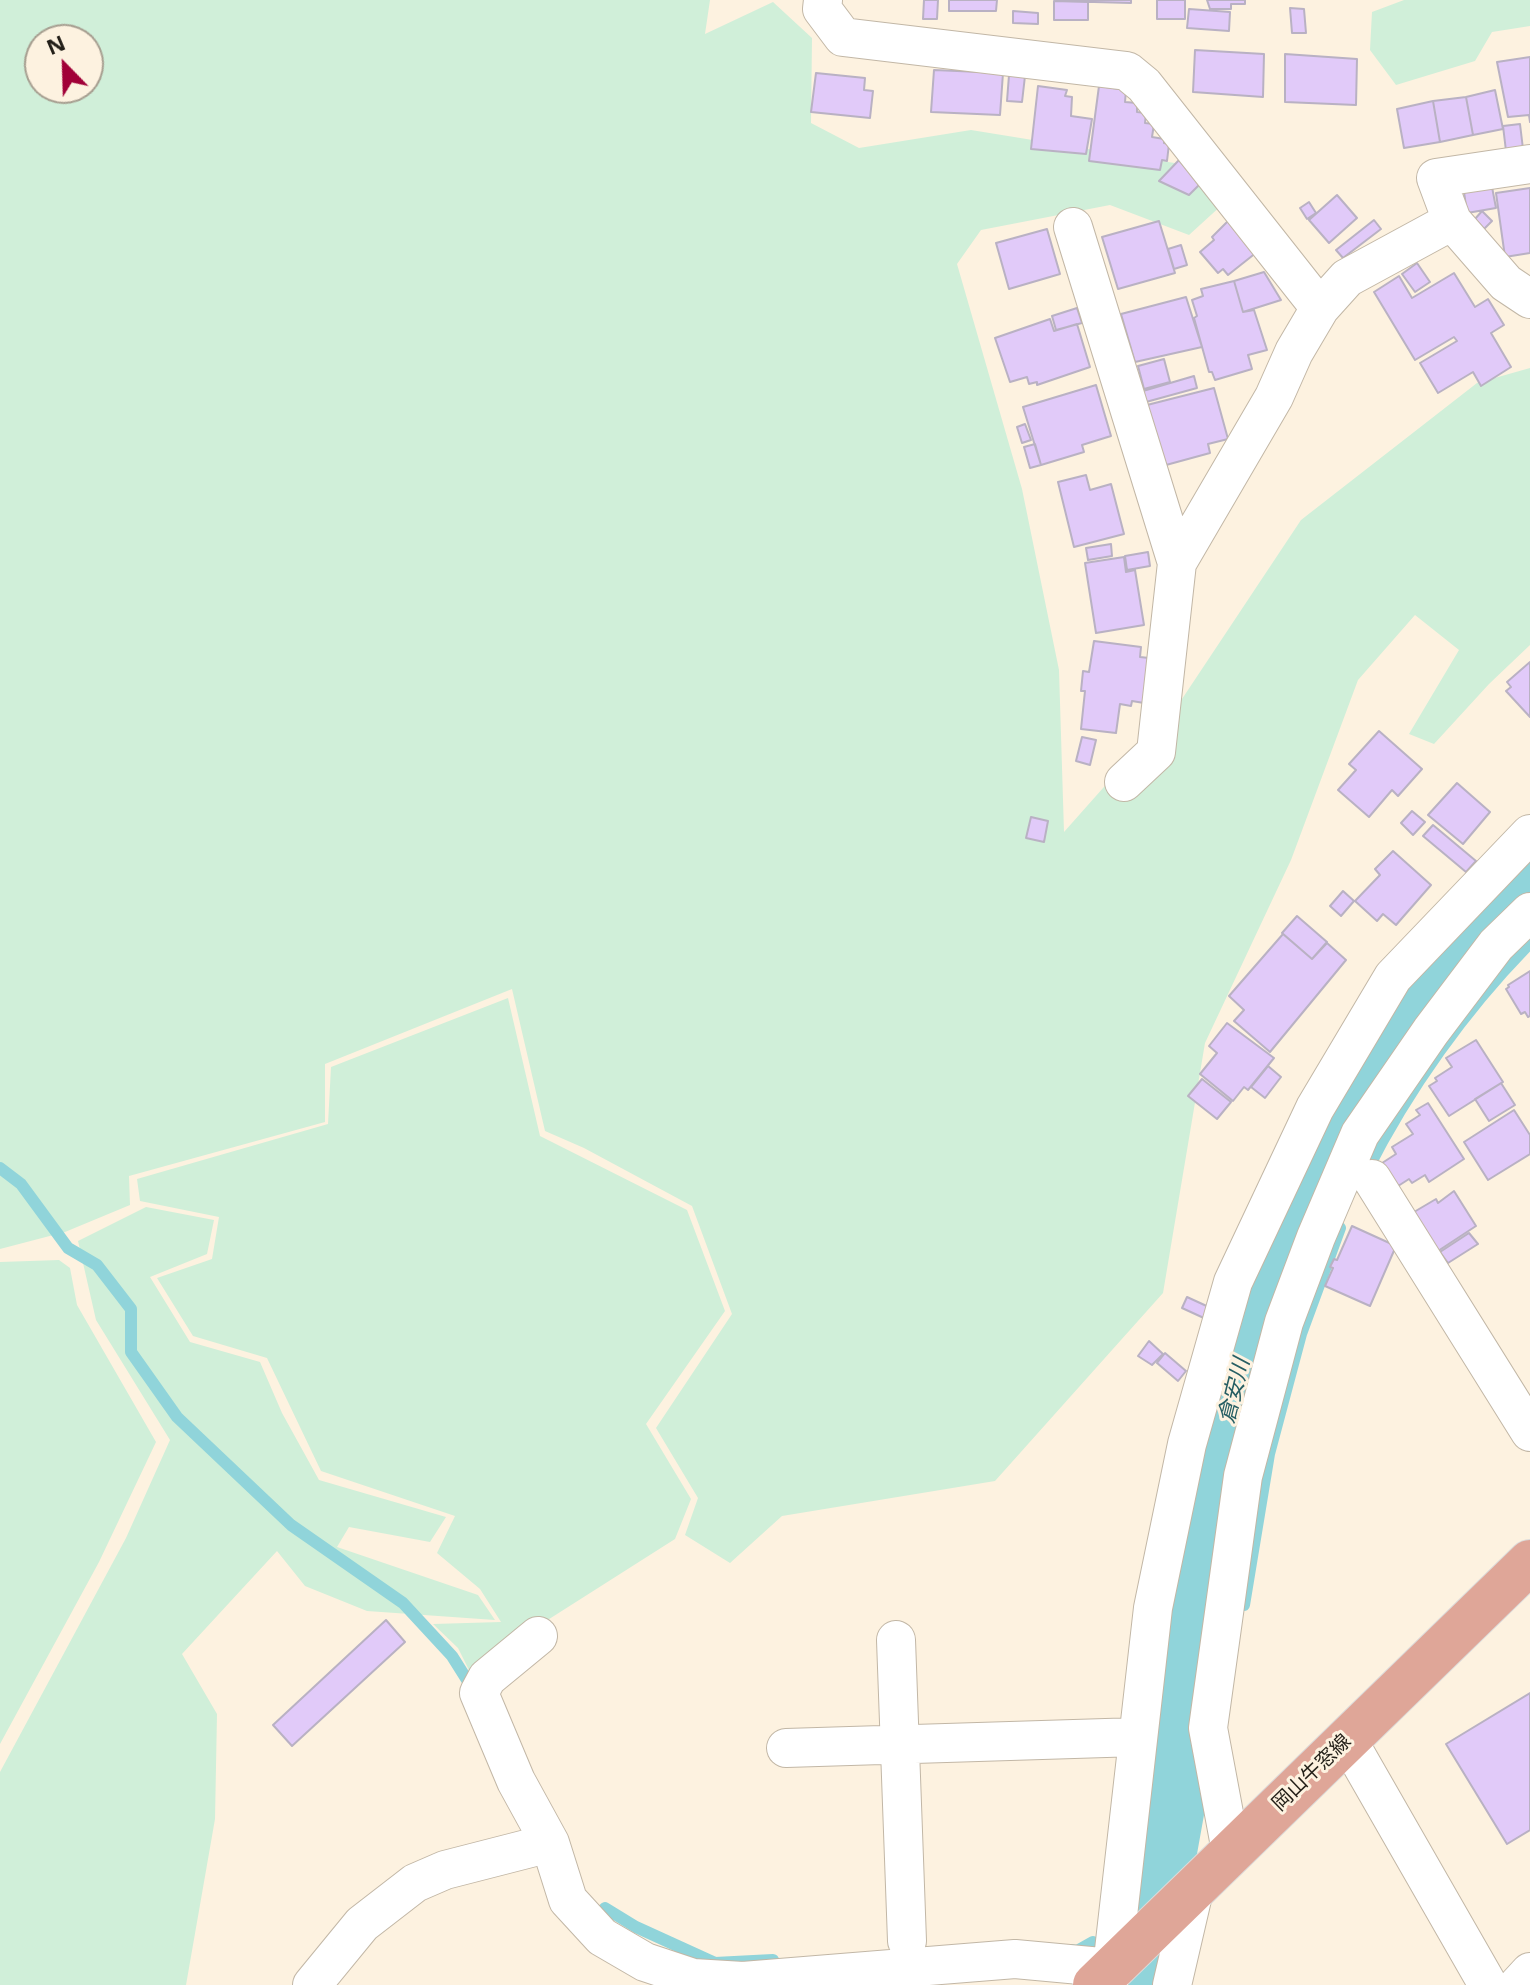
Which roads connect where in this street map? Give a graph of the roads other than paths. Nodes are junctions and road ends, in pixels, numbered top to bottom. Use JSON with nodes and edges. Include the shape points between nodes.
{"nodes":[{"id":1,"x":823,"y":0,"type":"edge"},
{"id":2,"x":1530,"y":164,"type":"edge"},
{"id":3,"x":1452,"y":221,"type":"junction"},
{"id":4,"x":1073,"y":227,"type":"dead end"},
{"id":5,"x":1530,"y":299,"type":"edge"},
{"id":6,"x":1320,"y":308,"type":"junction"},
{"id":7,"x":1177,"y":563,"type":"junction"},
{"id":8,"x":1124,"y":782,"type":"dead end"},
{"id":9,"x":1530,"y":834,"type":"edge"},
{"id":10,"x":1530,"y":912,"type":"edge"},
{"id":11,"x":1372,"y":1179,"type":"dead end"},
{"id":12,"x":1530,"y":1432,"type":"edge"},
{"id":13,"x":1530,"y":1562,"type":"edge"},
{"id":14,"x":538,"y":1636,"type":"dead end"},
{"id":15,"x":896,"y":1640,"type":"dead end"},
{"id":16,"x":1138,"y":1737,"type":"junction"},
{"id":17,"x":1347,"y":1739,"type":"junction"},
{"id":18,"x":899,"y":1743,"type":"junction"},
{"id":19,"x":786,"y":1748,"type":"dead end"},
{"id":20,"x":550,"y":1843,"type":"junction"},
{"id":21,"x":1231,"y":1851,"type":"junction"},
{"id":22,"x":1186,"y":1895,"type":"junction"},
{"id":23,"x":907,"y":1941,"type":"dead end"},
{"id":24,"x":1530,"y":1972,"type":"edge"},
{"id":25,"x":1111,"y":1973,"type":"edge"},
{"id":26,"x":691,"y":1982,"type":"edge"},
{"id":27,"x":312,"y":1985,"type":"edge"},
{"id":28,"x":1172,"y":1985,"type":"edge"},
{"id":29,"x":1488,"y":1985,"type":"edge"},
{"id":30,"x":1518,"y":1985,"type":"edge"}],
"edges":[{"from":1,"to":6,"type":"street","via":[[822,9],[843,37],[1127,71],[1144,85]]},
{"from":2,"to":3,"type":"street","via":[[1436,178]]},
{"from":3,"to":5,"type":"street","via":[[1506,283]]},
{"from":3,"to":6,"type":"street","via":[[1347,278]]},
{"from":4,"to":7,"type":"street"},
{"from":6,"to":7,"type":"street"},
{"from":7,"to":8,"type":"street","via":[[1156,752]]},
{"from":9,"to":16,"type":"street","via":[[1393,977],[1315,1108],[1233,1282],[1187,1444],[1153,1608]]},
{"from":10,"to":21,"type":"street","via":[[1496,945],[1360,1134],[1284,1322],[1243,1476],[1208,1728]]},
{"from":11,"to":12,"type":"street"},
{"from":13,"to":17,"type":"main road","name":"岡山牛窓線"},
{"from":14,"to":20,"type":"street","via":[[487,1678],[479,1693],[516,1781]]},
{"from":15,"to":18,"type":"street"},
{"from":16,"to":18,"type":"street"},
{"from":16,"to":25,"type":"street"},
{"from":17,"to":21,"type":"main road","name":"岡山牛窓線"},
{"from":17,"to":29,"type":"street"},
{"from":18,"to":19,"type":"street"},
{"from":18,"to":23,"type":"street"},
{"from":20,"to":26,"type":"street","via":[[568,1900],[602,1937]]},
{"from":20,"to":27,"type":"street","via":[[415,1883],[362,1924]]},
{"from":21,"to":22,"type":"main road","name":"岡山牛窓線"},
{"from":22,"to":25,"type":"main road","name":"岡山牛窓線"},
{"from":22,"to":28,"type":"street"},
{"from":24,"to":30,"type":"street"},
{"from":25,"to":26,"type":"street","via":[[1015,1959]]}]}
